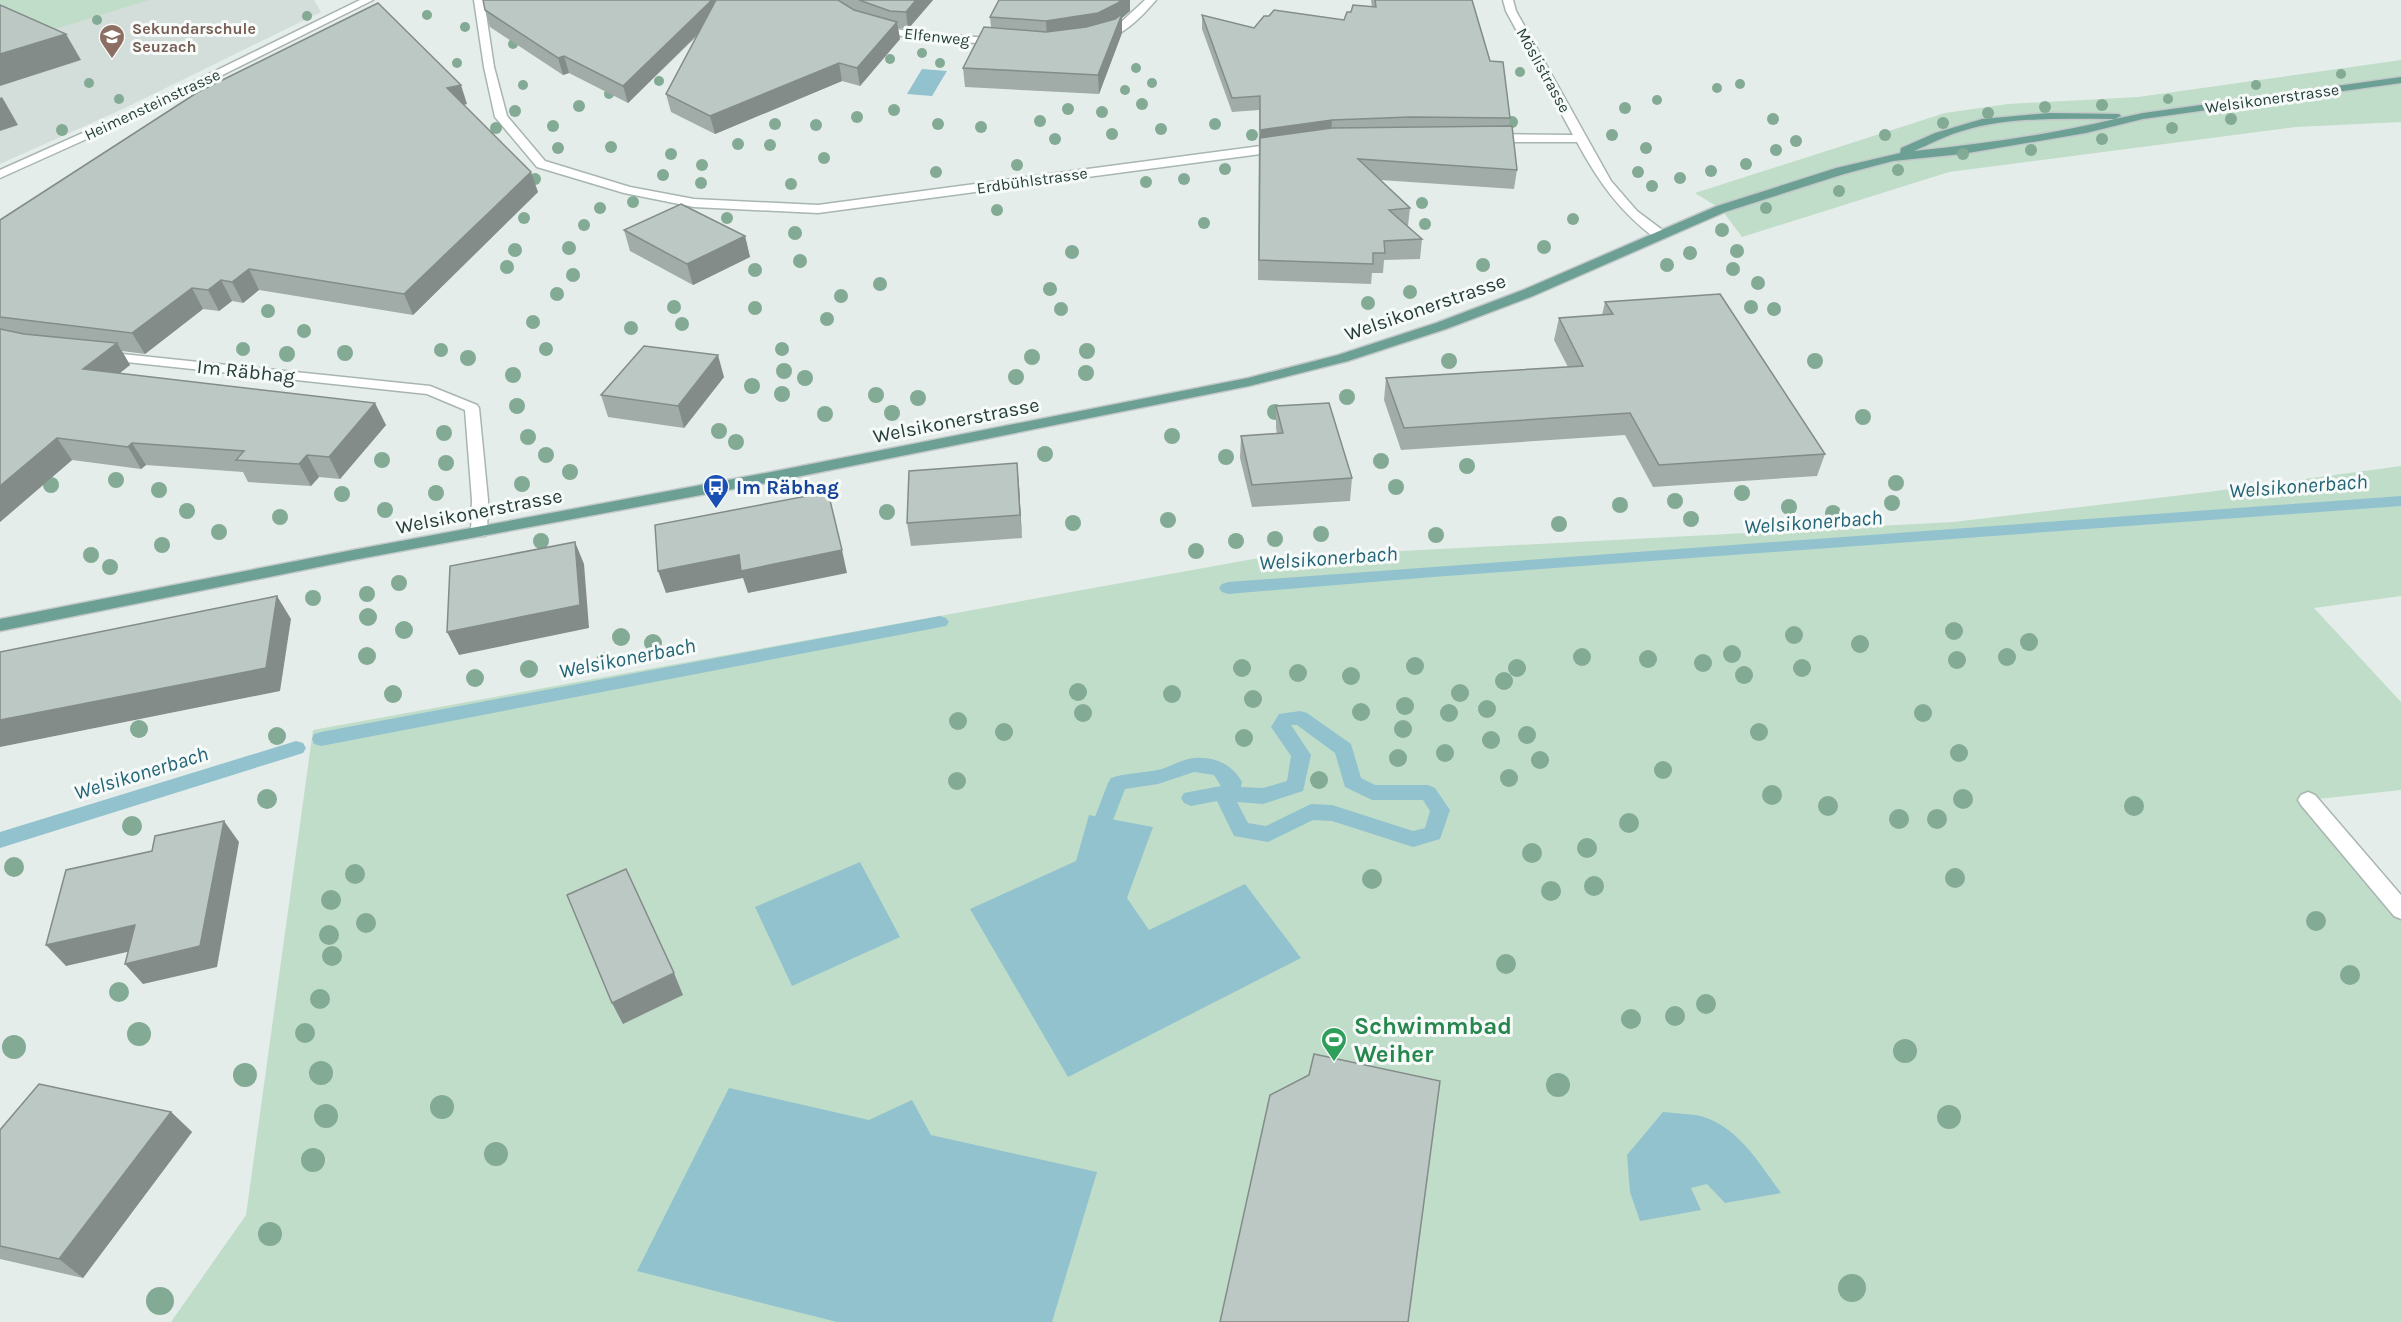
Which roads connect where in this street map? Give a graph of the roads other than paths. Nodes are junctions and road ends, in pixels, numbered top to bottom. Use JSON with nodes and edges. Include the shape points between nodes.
{"nodes":[{"id":1,"x":368,"y":0,"type":"edge"},
{"id":2,"x":479,"y":0,"type":"edge"},
{"id":3,"x":1151,"y":0,"type":"edge"},
{"id":4,"x":1508,"y":0,"type":"edge"},
{"id":5,"x":867,"y":25,"type":"edge"},
{"id":6,"x":1087,"y":41,"type":"edge"},
{"id":7,"x":1013,"y":43,"type":"edge"},
{"id":8,"x":2401,"y":80,"type":"edge"},
{"id":9,"x":2143,"y":116,"type":"junction"},
{"id":10,"x":1479,"y":138,"type":"edge"},
{"id":11,"x":1581,"y":139,"type":"junction"},
{"id":12,"x":1296,"y":145,"type":"edge"},
{"id":13,"x":1893,"y":157,"type":"junction"},
{"id":14,"x":0,"y":174,"type":"edge"},
{"id":15,"x":1660,"y":235,"type":"junction"},
{"id":16,"x":86,"y":354,"type":"edge"},
{"id":17,"x":479,"y":532,"type":"junction"},
{"id":18,"x":0,"y":625,"type":"edge"},
{"id":19,"x":2308,"y":800,"type":"dead end"},
{"id":20,"x":2401,"y":910,"type":"edge"}],
"edges":[{"from":1,"to":14,"type":"street","name":"Heimensteinstrasse","via":[[158,103]]},
{"from":2,"to":12,"type":"street","name":"Erdbühlstrasse","via":[[501,117],[541,164],[628,190],[694,203],[818,208]]},
{"from":3,"to":6,"type":"street","via":[[1122,27]]},
{"from":4,"to":11,"type":"street","name":"Möslistrasse"},
{"from":5,"to":7,"type":"street","name":"Elfenweg","via":[[912,34]]},
{"from":8,"to":9,"type":"main road","name":"Welsikonerstrasse"},
{"from":9,"to":13,"type":"main road","name":"Welsikonerstrasse","via":[[2086,130]]},
{"from":9,"to":13,"type":"main road","name":"Welsikonerstrasse","via":[[2064,116],[1986,123],[1941,134]]},
{"from":10,"to":11,"type":"street"},
{"from":11,"to":15,"type":"street","via":[[1612,193],[1635,218]]},
{"from":13,"to":15,"type":"main road","name":"Welsikonerstrasse","via":[[1776,190]]},
{"from":15,"to":17,"type":"main road","name":"Welsikonerstrasse","via":[[1441,326],[1301,369],[1158,402]]},
{"from":16,"to":17,"type":"street","name":"Im Räbhag","via":[[430,390],[472,408]]},
{"from":17,"to":18,"type":"main road","name":"Welsikonerstrasse"},
{"from":19,"to":20,"type":"street"}]}
